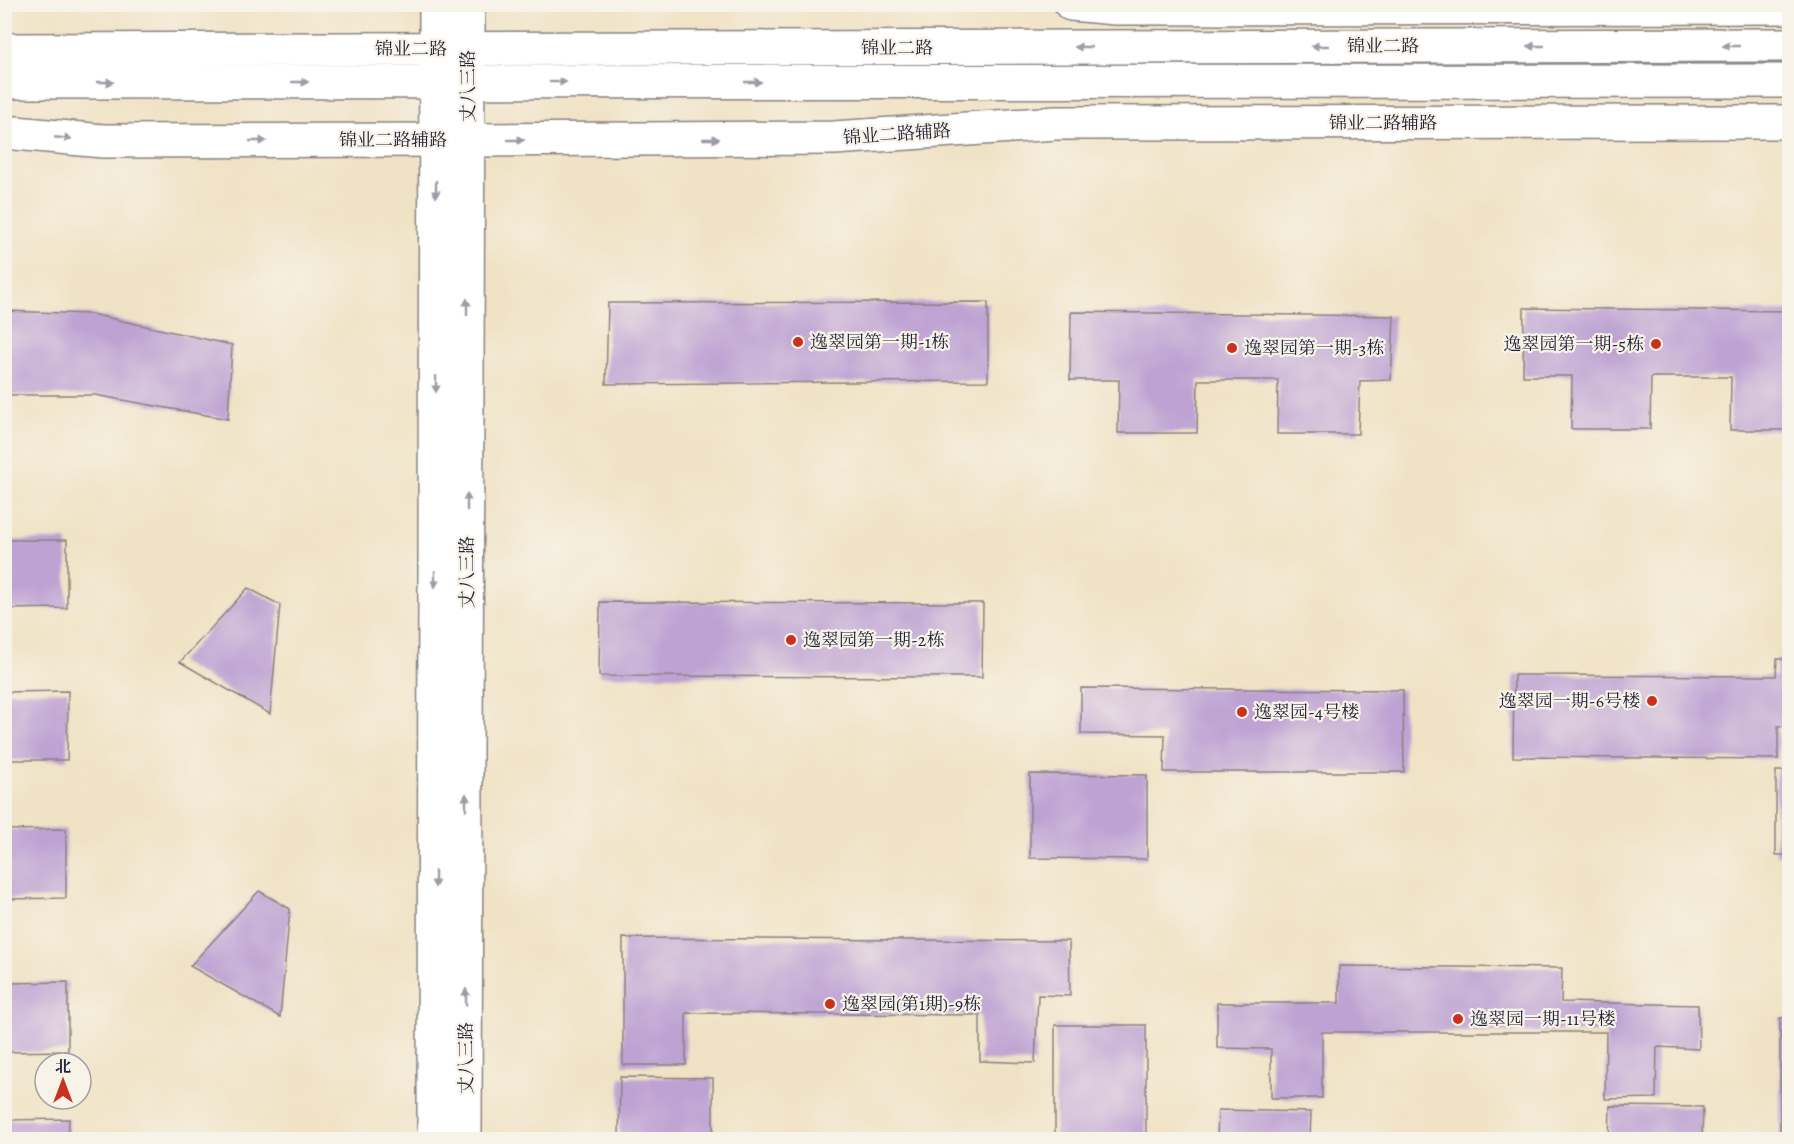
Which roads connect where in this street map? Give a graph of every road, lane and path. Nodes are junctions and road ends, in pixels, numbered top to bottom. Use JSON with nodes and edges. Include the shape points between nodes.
{"nodes":[{"id":1,"x":436,"y":4,"type":"edge"},
{"id":2,"x":468,"y":4,"type":"edge"},
{"id":3,"x":1071,"y":4,"type":"edge"},
{"id":4,"x":1116,"y":6,"type":"edge"},
{"id":5,"x":1790,"y":7,"type":"edge"},
{"id":6,"x":1790,"y":45,"type":"edge"},
{"id":7,"x":1116,"y":47,"type":"junction"},
{"id":8,"x":452,"y":49,"type":"junction"},
{"id":9,"x":4,"y":50,"type":"edge"},
{"id":10,"x":1116,"y":81,"type":"junction"},
{"id":11,"x":1790,"y":81,"type":"edge"},
{"id":12,"x":4,"y":82,"type":"edge"},
{"id":13,"x":452,"y":82,"type":"junction"},
{"id":14,"x":1790,"y":122,"type":"edge"},
{"id":15,"x":4,"y":132,"type":"edge"},
{"id":16,"x":436,"y":140,"type":"junction"},
{"id":17,"x":468,"y":140,"type":"junction"},
{"id":18,"x":434,"y":1140,"type":"edge"},
{"id":19,"x":465,"y":1140,"type":"edge"}],
"edges":[{"from":1,"to":8,"type":"street","name":"丈八三路"},
{"from":2,"to":8,"type":"street","name":"丈八三路"},
{"from":3,"to":4,"type":"street"},
{"from":4,"to":5,"type":"street"},
{"from":4,"to":7,"type":"street"},
{"from":6,"to":7,"type":"street","name":"锦业二路","one_way":true},
{"from":7,"to":8,"type":"street","name":"锦业二路","one_way":true},
{"from":7,"to":10,"type":"street"},
{"from":8,"to":9,"type":"street","name":"锦业二路"},
{"from":8,"to":13,"type":"street","name":"丈八三路"},
{"from":10,"to":11,"type":"street","name":"锦业二路"},
{"from":13,"to":10,"type":"street","name":"锦业二路","one_way":true},
{"from":12,"to":13,"type":"street","name":"锦业二路","one_way":true},
{"from":13,"to":16,"type":"street","name":"丈八三路"},
{"from":13,"to":17,"type":"street","name":"丈八三路"},
{"from":17,"to":14,"type":"street","name":"锦业二路辅路","one_way":true,"via":[[834,138],[1056,123]]},
{"from":15,"to":16,"type":"street","name":"锦业二路辅路","one_way":true,"via":[[103,141]]},
{"from":16,"to":17,"type":"street","name":"锦业二路辅路"},
{"from":16,"to":18,"type":"street","name":"丈八三路","one_way":true},
{"from":19,"to":17,"type":"street","name":"丈八三路","one_way":true}]}
